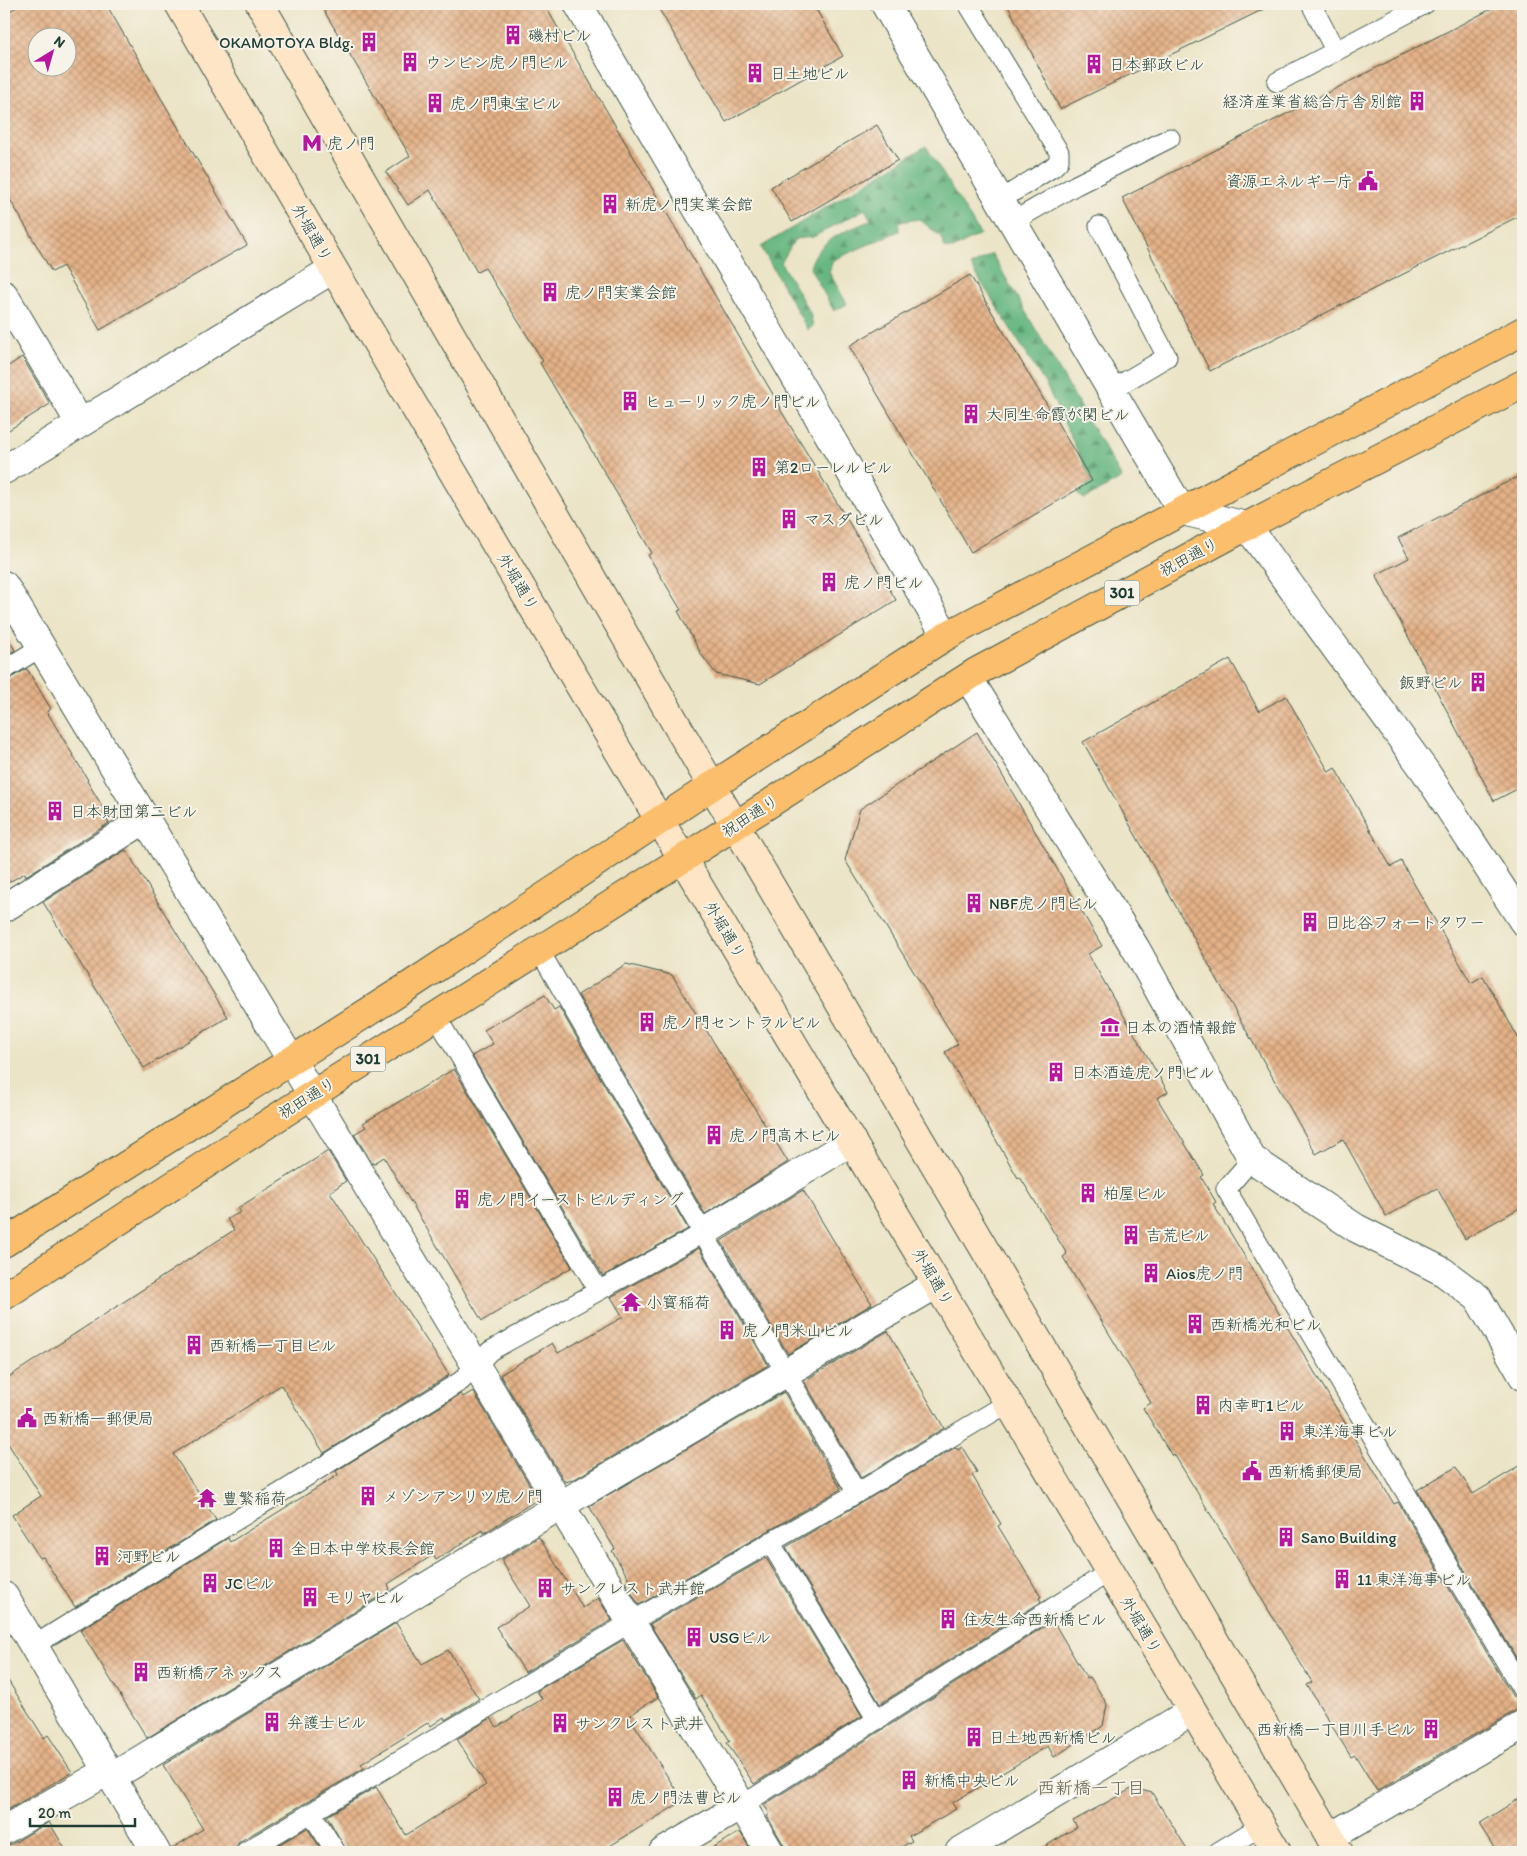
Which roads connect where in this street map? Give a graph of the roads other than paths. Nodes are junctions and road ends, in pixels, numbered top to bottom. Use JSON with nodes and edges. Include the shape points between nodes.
{"nodes":[{"id":1,"x":179,"y":4,"type":"edge"},
{"id":2,"x":260,"y":4,"type":"edge"},
{"id":3,"x":578,"y":4,"type":"edge"},
{"id":4,"x":885,"y":4,"type":"edge"},
{"id":5,"x":968,"y":4,"type":"edge"},
{"id":6,"x":1311,"y":4,"type":"edge"},
{"id":7,"x":1425,"y":4,"type":"edge"},
{"id":8,"x":1335,"y":50,"type":"junction"},
{"id":9,"x":1277,"y":82,"type":"dead end"},
{"id":10,"x":1170,"y":138,"type":"dead end"},
{"id":11,"x":1006,"y":211,"type":"junction"},
{"id":12,"x":1099,"y":226,"type":"dead end"},
{"id":13,"x":333,"y":269,"type":"junction"},
{"id":14,"x":4,"y":295,"type":"edge"},
{"id":15,"x":1523,"y":331,"type":"edge"},
{"id":16,"x":1523,"y":384,"type":"edge"},
{"id":17,"x":1111,"y":390,"type":"junction"},
{"id":18,"x":80,"y":423,"type":"junction"},
{"id":19,"x":4,"y":470,"type":"edge"},
{"id":20,"x":1182,"y":511,"type":"junction"},
{"id":21,"x":1234,"y":523,"type":"junction"},
{"id":22,"x":4,"y":586,"type":"edge"},
{"id":23,"x":946,"y":636,"type":"junction"},
{"id":24,"x":41,"y":647,"type":"junction"},
{"id":25,"x":4,"y":670,"type":"edge"},
{"id":26,"x":968,"y":679,"type":"junction"},
{"id":27,"x":712,"y":786,"type":"junction"},
{"id":28,"x":144,"y":820,"type":"junction"},
{"id":29,"x":660,"y":820,"type":"junction"},
{"id":30,"x":735,"y":826,"type":"junction"},
{"id":31,"x":683,"y":858,"type":"junction"},
{"id":32,"x":4,"y":908,"type":"edge"},
{"id":33,"x":1523,"y":921,"type":"edge"},
{"id":34,"x":539,"y":950,"type":"junction"},
{"id":35,"x":436,"y":1016,"type":"junction"},
{"id":36,"x":290,"y":1060,"type":"junction"},
{"id":37,"x":312,"y":1096,"type":"junction"},
{"id":38,"x":852,"y":1141,"type":"junction"},
{"id":39,"x":1252,"y":1159,"type":"junction"},
{"id":40,"x":703,"y":1232,"type":"junction"},
{"id":41,"x":4,"y":1243,"type":"edge"},
{"id":42,"x":937,"y":1284,"type":"junction"},
{"id":43,"x":598,"y":1290,"type":"junction"},
{"id":44,"x":4,"y":1296,"type":"edge"},
{"id":45,"x":476,"y":1365,"type":"junction"},
{"id":46,"x":786,"y":1373,"type":"junction"},
{"id":47,"x":1523,"y":1376,"type":"edge"},
{"id":48,"x":1008,"y":1402,"type":"junction"},
{"id":49,"x":857,"y":1493,"type":"junction"},
{"id":50,"x":561,"y":1505,"type":"junction"},
{"id":51,"x":770,"y":1542,"type":"junction"},
{"id":52,"x":1109,"y":1572,"type":"junction"},
{"id":53,"x":4,"y":1596,"type":"edge"},
{"id":54,"x":631,"y":1622,"type":"junction"},
{"id":55,"x":33,"y":1646,"type":"junction"},
{"id":56,"x":1523,"y":1692,"type":"edge"},
{"id":57,"x":1192,"y":1711,"type":"junction"},
{"id":58,"x":877,"y":1720,"type":"junction"},
{"id":59,"x":1523,"y":1724,"type":"edge"},
{"id":60,"x":110,"y":1774,"type":"junction"},
{"id":61,"x":741,"y":1806,"type":"junction"},
{"id":62,"x":311,"y":1813,"type":"junction"},
{"id":63,"x":1261,"y":1826,"type":"junction"},
{"id":64,"x":4,"y":1830,"type":"edge"},
{"id":65,"x":1334,"y":1845,"type":"edge"},
{"id":66,"x":156,"y":1852,"type":"edge"},
{"id":67,"x":245,"y":1852,"type":"edge"},
{"id":68,"x":336,"y":1852,"type":"edge"},
{"id":69,"x":663,"y":1852,"type":"edge"},
{"id":70,"x":770,"y":1852,"type":"edge"},
{"id":71,"x":959,"y":1852,"type":"edge"},
{"id":72,"x":1218,"y":1852,"type":"edge"},
{"id":73,"x":1277,"y":1852,"type":"edge"}],
"edges":[{"from":1,"to":13,"type":"main road","name":"外堀通り"},
{"from":2,"to":27,"type":"main road"},
{"from":3,"to":23,"type":"street"},
{"from":4,"to":11,"type":"street"},
{"from":5,"to":11,"type":"lane","via":[[1058,152],[1059,160]]},
{"from":6,"to":8,"type":"lane"},
{"from":7,"to":8,"type":"lane"},
{"from":8,"to":9,"type":"lane"},
{"from":10,"to":11,"type":"lane","via":[[1076,185]]},
{"from":11,"to":17,"type":"street"},
{"from":12,"to":17,"type":"lane","via":[[1167,357]]},
{"from":13,"to":18,"type":"street"},
{"from":13,"to":29,"type":"main road","name":"外堀通り"},
{"from":14,"to":18,"type":"street"},
{"from":15,"to":20,"type":"main road","number":"301"},
{"from":16,"to":21,"type":"main road","name":"祝田通り","number":"301"},
{"from":17,"to":20,"type":"street"},
{"from":18,"to":19,"type":"street"},
{"from":20,"to":21,"type":"street"},
{"from":20,"to":23,"type":"main road","number":"301"},
{"from":21,"to":26,"type":"main road","name":"祝田通り","number":"301"},
{"from":21,"to":33,"type":"street","via":[[1425,771]]},
{"from":22,"to":24,"type":"street"},
{"from":23,"to":27,"type":"main road","number":"301"},
{"from":24,"to":25,"type":"lane"},
{"from":24,"to":28,"type":"street"},
{"from":26,"to":30,"type":"main road","name":"祝田通り","number":"301"},
{"from":26,"to":39,"type":"street","via":[[1136,949]]},
{"from":27,"to":29,"type":"main road","number":"301"},
{"from":27,"to":30,"type":"main road"},
{"from":28,"to":32,"type":"street"},
{"from":28,"to":36,"type":"street"},
{"from":29,"to":31,"type":"main road","name":"外堀通り"},
{"from":29,"to":36,"type":"main road","number":"301","via":[[412,984]]},
{"from":30,"to":31,"type":"main road","name":"祝田通り","number":"301"},
{"from":30,"to":65,"type":"main road"},
{"from":31,"to":34,"type":"main road","name":"祝田通り","number":"301"},
{"from":31,"to":38,"type":"main road","name":"外堀通り"},
{"from":34,"to":35,"type":"main road","name":"祝田通り","number":"301"},
{"from":34,"to":40,"type":"lane"},
{"from":35,"to":37,"type":"main road","name":"祝田通り","number":"301"},
{"from":35,"to":43,"type":"lane"},
{"from":36,"to":37,"type":"street"},
{"from":36,"to":41,"type":"main road","number":"301"},
{"from":37,"to":44,"type":"main road","name":"祝田通り","number":"301"},
{"from":37,"to":45,"type":"street"},
{"from":38,"to":40,"type":"street"},
{"from":38,"to":42,"type":"main road","name":"外堀通り"},
{"from":39,"to":47,"type":"street","via":[[1356,1228],[1442,1271],[1478,1298]]},
{"from":39,"to":56,"type":"lane","via":[[1226,1189]]},
{"from":40,"to":43,"type":"lane"},
{"from":40,"to":46,"type":"lane"},
{"from":42,"to":46,"type":"street"},
{"from":42,"to":48,"type":"main road","name":"外堀通り"},
{"from":43,"to":45,"type":"lane","via":[[490,1351]]},
{"from":45,"to":50,"type":"street"},
{"from":45,"to":55,"type":"lane","via":[[461,1381]]},
{"from":46,"to":49,"type":"lane"},
{"from":46,"to":50,"type":"street"},
{"from":48,"to":49,"type":"lane"},
{"from":48,"to":52,"type":"main road","name":"外堀通り"},
{"from":49,"to":51,"type":"lane"},
{"from":50,"to":54,"type":"street"},
{"from":50,"to":60,"type":"street"},
{"from":51,"to":54,"type":"lane"},
{"from":51,"to":58,"type":"lane"},
{"from":52,"to":57,"type":"main road","name":"外堀通り"},
{"from":52,"to":58,"type":"lane"},
{"from":53,"to":55,"type":"street"},
{"from":54,"to":61,"type":"street"},
{"from":54,"to":62,"type":"lane"},
{"from":55,"to":60,"type":"street"},
{"from":57,"to":63,"type":"main road","name":"外堀通り"},
{"from":57,"to":71,"type":"street"},
{"from":58,"to":61,"type":"lane"},
{"from":59,"to":65,"type":"street"},
{"from":60,"to":64,"type":"street"},
{"from":60,"to":66,"type":"street"},
{"from":61,"to":69,"type":"street"},
{"from":61,"to":70,"type":"street"},
{"from":62,"to":67,"type":"lane"},
{"from":62,"to":68,"type":"lane"},
{"from":63,"to":72,"type":"lane"},
{"from":63,"to":73,"type":"main road","name":"外堀通り"}]}
